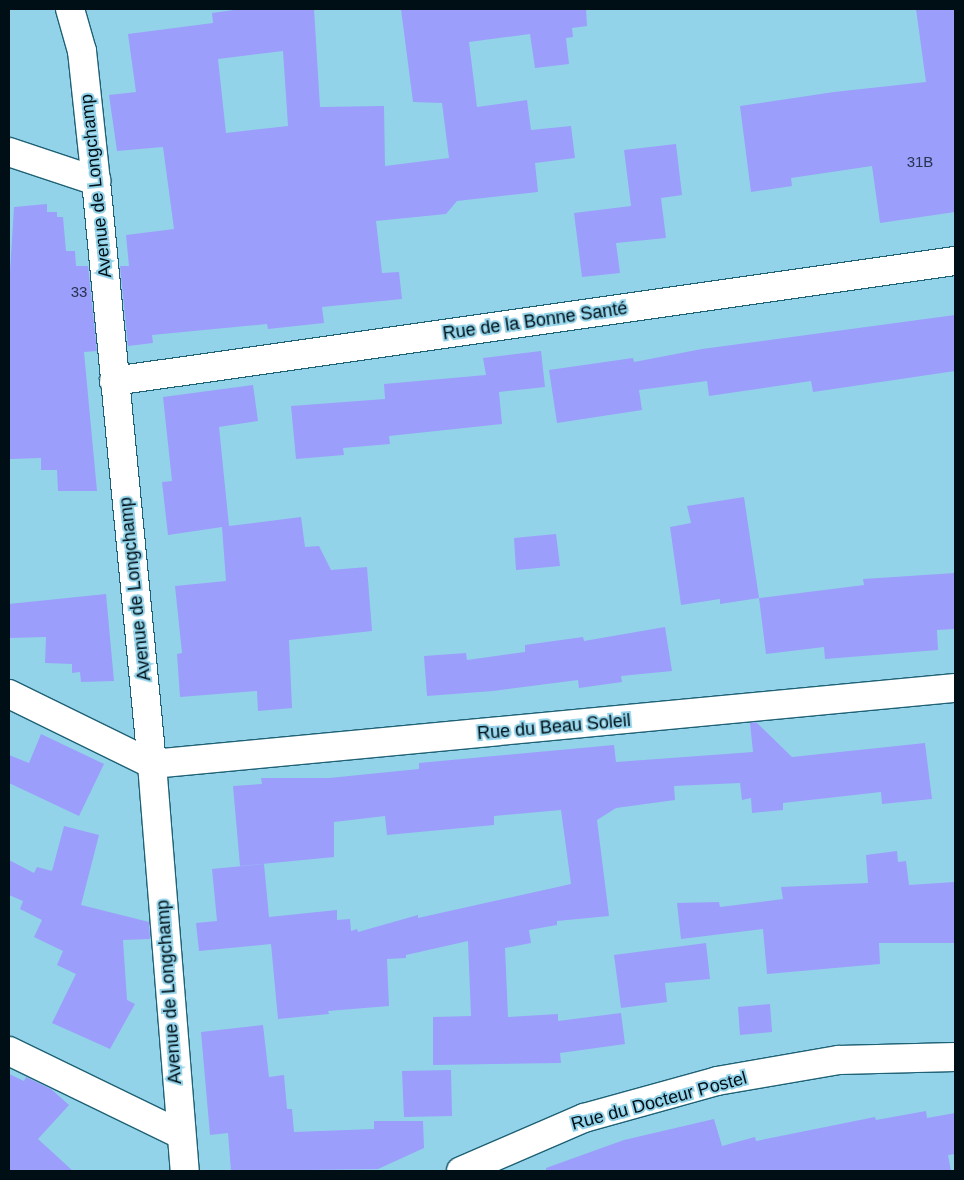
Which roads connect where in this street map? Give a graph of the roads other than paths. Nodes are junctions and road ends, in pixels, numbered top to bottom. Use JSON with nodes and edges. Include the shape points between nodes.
{"nodes":[{"id":1,"x":73,"y":9,"type":"edge"},
{"id":2,"x":9,"y":152,"type":"edge"},
{"id":3,"x":96,"y":181,"type":"junction"},
{"id":4,"x":955,"y":261,"type":"edge"},
{"id":5,"x":114,"y":381,"type":"junction"},
{"id":6,"x":955,"y":688,"type":"edge"},
{"id":7,"x":9,"y":694,"type":"edge"},
{"id":8,"x":152,"y":764,"type":"junction"},
{"id":9,"x":9,"y":1051,"type":"edge"},
{"id":10,"x":955,"y":1057,"type":"edge"},
{"id":11,"x":180,"y":1134,"type":"junction"},
{"id":12,"x":185,"y":1171,"type":"edge"},
{"id":13,"x":460,"y":1171,"type":"edge"}],
"edges":[{"from":1,"to":3,"type":"street","name":"Avenue de Longchamp","via":[[82,51]]},
{"from":2,"to":3,"type":"street"},
{"from":3,"to":5,"type":"street","name":"Avenue de Longchamp"},
{"from":4,"to":5,"type":"street","name":"Rue de la Bonne Santé"},
{"from":5,"to":8,"type":"street","name":"Avenue de Longchamp"},
{"from":6,"to":8,"type":"street","name":"Rue du Beau Soleil"},
{"from":7,"to":8,"type":"street"},
{"from":8,"to":11,"type":"street","name":"Avenue de Longchamp"},
{"from":9,"to":11,"type":"street"},
{"from":10,"to":13,"type":"street","name":"Rue du Docteur Postel","via":[[839,1060],[718,1080],[584,1118]]},
{"from":11,"to":12,"type":"street","name":"Avenue de Longchamp"}]}
